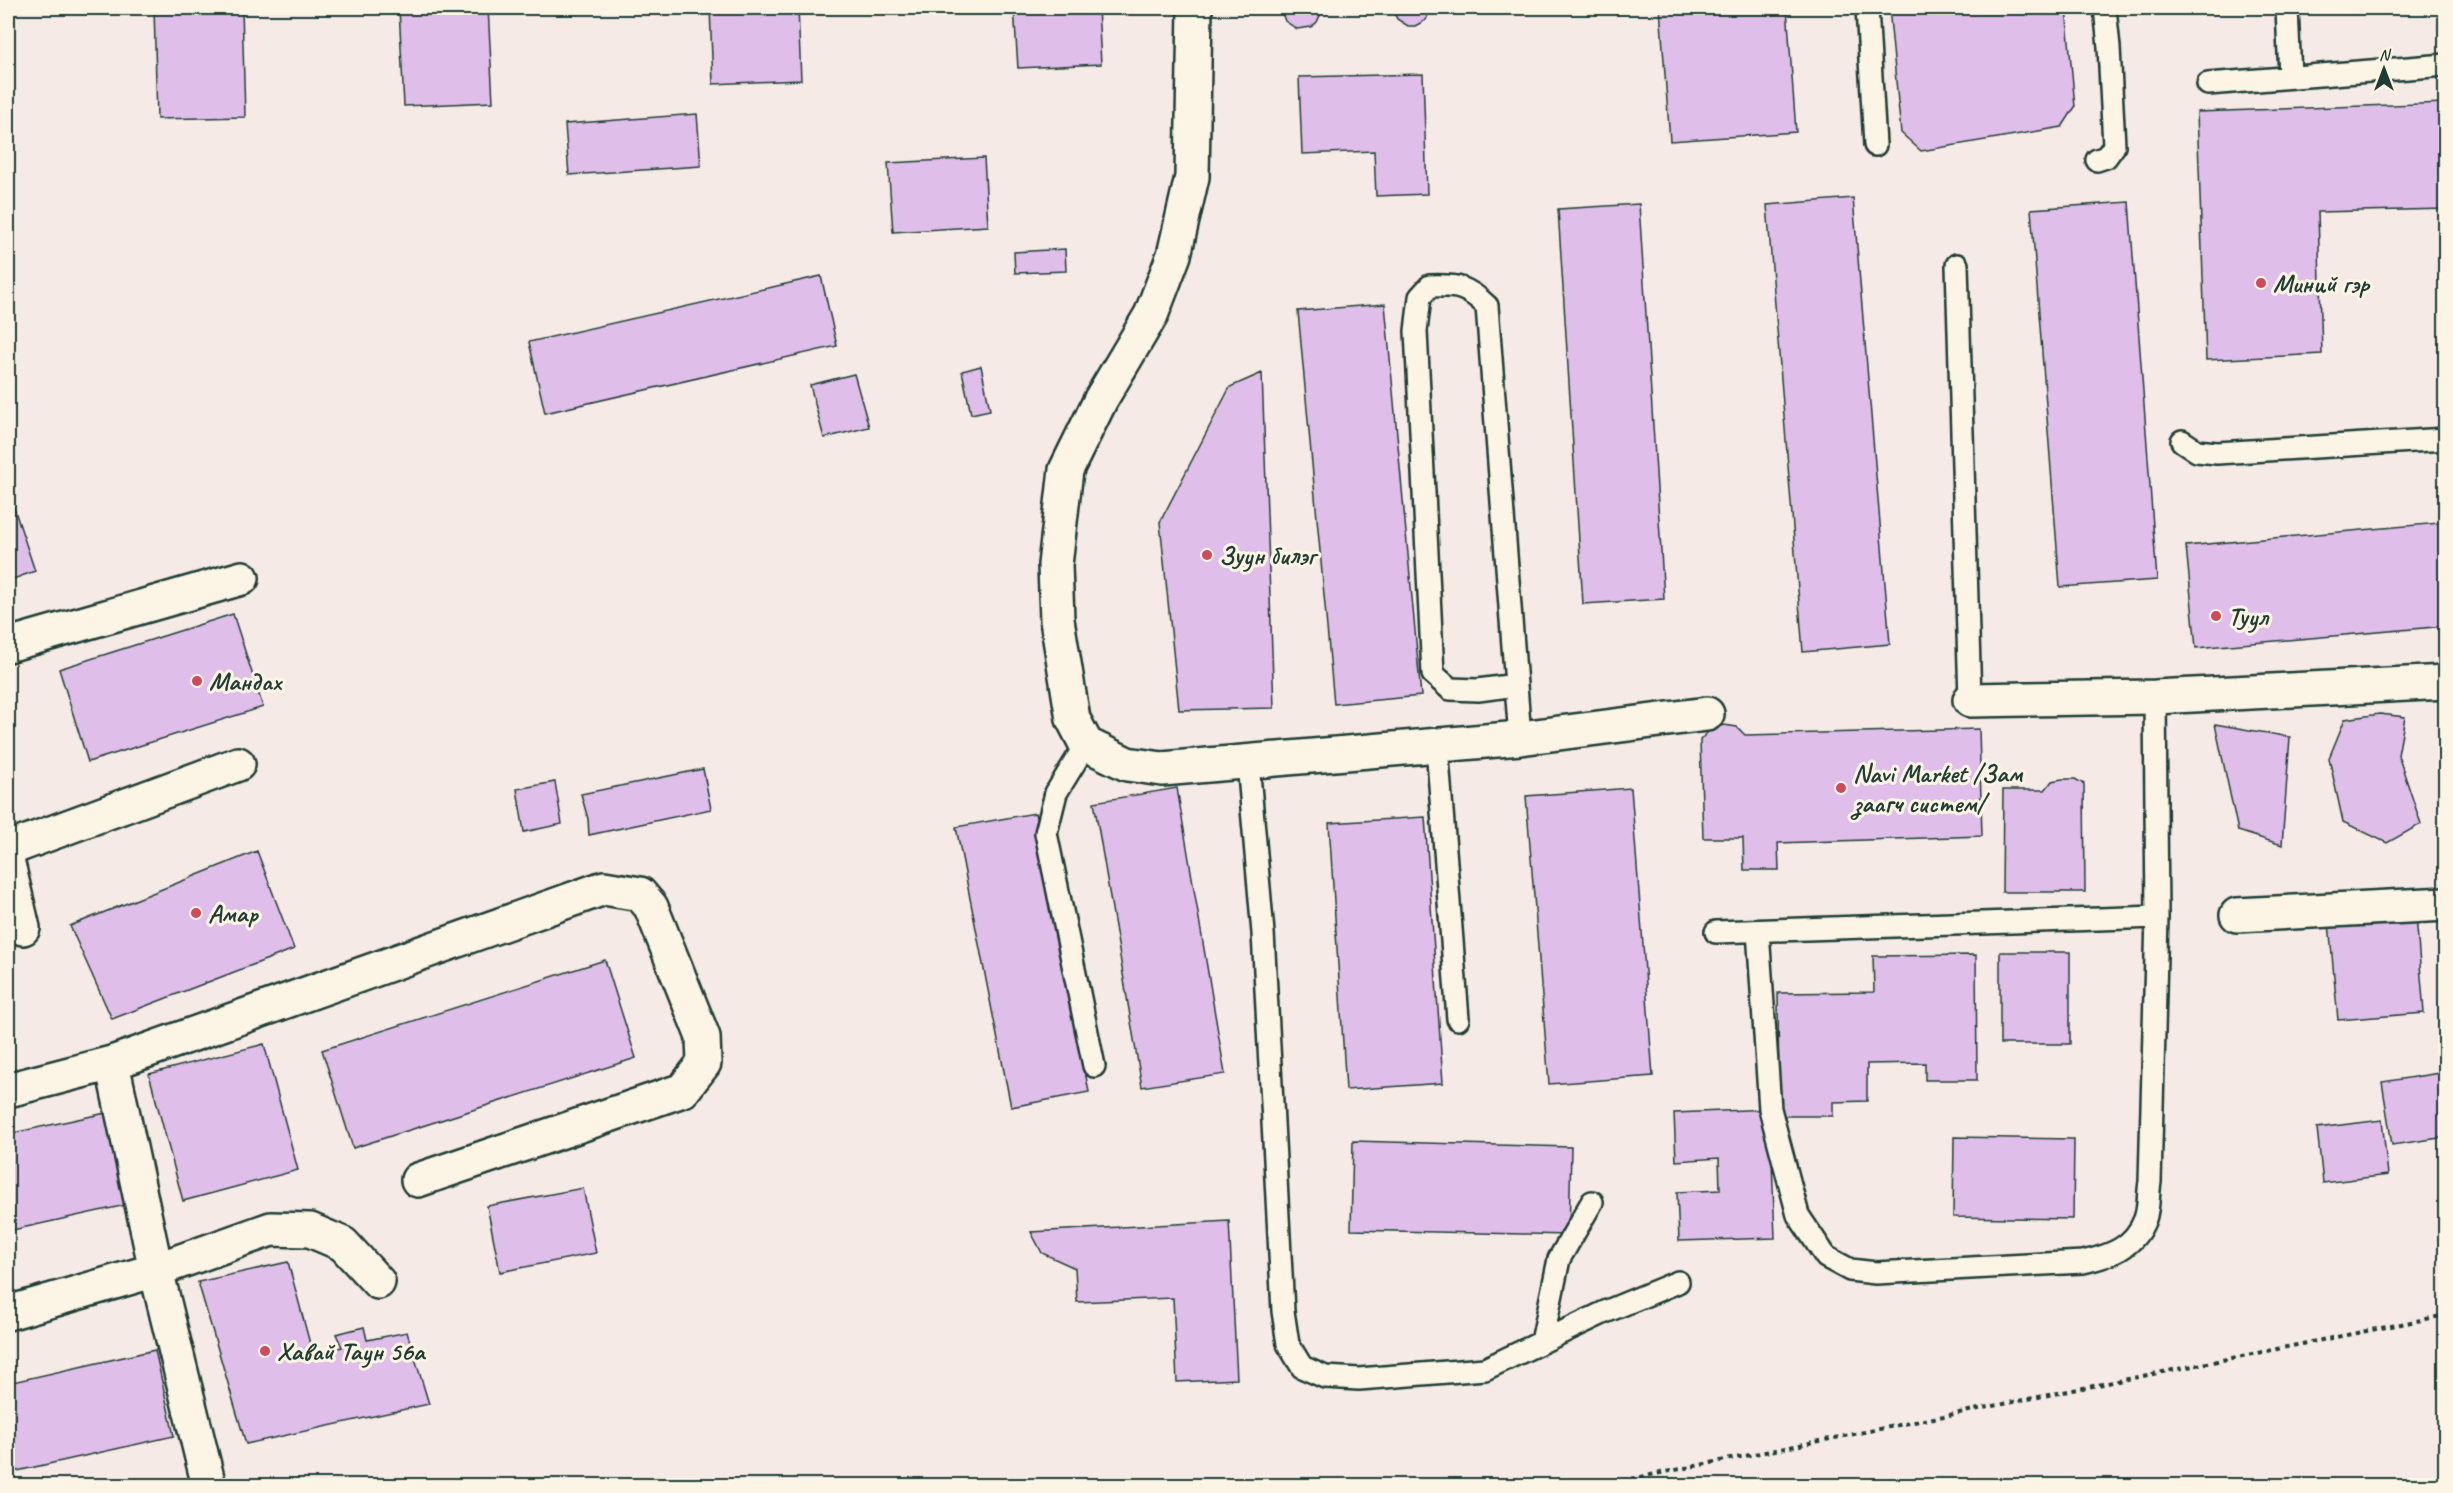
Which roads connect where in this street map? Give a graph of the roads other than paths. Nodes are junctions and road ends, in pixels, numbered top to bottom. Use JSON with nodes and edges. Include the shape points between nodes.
{"nodes":[{"id":1,"x":1195,"y":8,"type":"edge"},
{"id":2,"x":1867,"y":8,"type":"edge"},
{"id":3,"x":2105,"y":8,"type":"edge"},
{"id":4,"x":2287,"y":8,"type":"edge"},
{"id":5,"x":2445,"y":65,"type":"edge"},
{"id":6,"x":2290,"y":77,"type":"junction"},
{"id":7,"x":2208,"y":84,"type":"dead end"},
{"id":8,"x":1875,"y":145,"type":"dead end"},
{"id":9,"x":2097,"y":160,"type":"dead end"},
{"id":10,"x":1957,"y":265,"type":"dead end"},
{"id":11,"x":2445,"y":439,"type":"edge"},
{"id":12,"x":2182,"y":441,"type":"dead end"},
{"id":13,"x":242,"y":578,"type":"dead end"},
{"id":14,"x":8,"y":645,"type":"edge"},
{"id":15,"x":2445,"y":682,"type":"edge"},
{"id":16,"x":1516,"y":685,"type":"junction"},
{"id":17,"x":2155,"y":697,"type":"junction"},
{"id":18,"x":1970,"y":700,"type":"joint"},
{"id":19,"x":1707,"y":714,"type":"dead end"},
{"id":20,"x":1520,"y":738,"type":"junction"},
{"id":21,"x":1086,"y":744,"type":"junction"},
{"id":22,"x":1437,"y":746,"type":"junction"},
{"id":23,"x":238,"y":764,"type":"dead end"},
{"id":24,"x":1248,"y":764,"type":"junction"},
{"id":25,"x":8,"y":849,"type":"edge"},
{"id":26,"x":8,"y":864,"type":"edge"},
{"id":27,"x":2445,"y":904,"type":"edge"},
{"id":28,"x":2237,"y":915,"type":"dead end"},
{"id":29,"x":2157,"y":917,"type":"junction"},
{"id":30,"x":23,"y":928,"type":"dead end"},
{"id":31,"x":1758,"y":930,"type":"junction"},
{"id":32,"x":1716,"y":932,"type":"dead end"},
{"id":33,"x":1458,"y":1019,"type":"dead end"},
{"id":34,"x":112,"y":1063,"type":"junction"},
{"id":35,"x":1094,"y":1066,"type":"dead end"},
{"id":36,"x":8,"y":1090,"type":"edge"},
{"id":37,"x":418,"y":1180,"type":"dead end"},
{"id":38,"x":1592,"y":1202,"type":"dead end"},
{"id":39,"x":156,"y":1270,"type":"junction"},
{"id":40,"x":378,"y":1282,"type":"dead end"},
{"id":41,"x":1678,"y":1282,"type":"dead end"},
{"id":42,"x":8,"y":1313,"type":"edge"},
{"id":43,"x":1542,"y":1342,"type":"junction"},
{"id":44,"x":209,"y":1485,"type":"edge"}],
"edges":[{"from":1,"to":21,"type":"street","via":[[1192,177],[1174,255],[1151,315],[1101,399],[1066,470],[1055,565],[1057,620],[1073,719]]},
{"from":2,"to":8,"type":"lane"},
{"from":3,"to":9,"type":"lane","via":[[2114,146],[2106,157]]},
{"from":4,"to":6,"type":"lane"},
{"from":5,"to":6,"type":"lane"},
{"from":6,"to":7,"type":"lane"},
{"from":10,"to":18,"type":"lane"},
{"from":11,"to":12,"type":"lane","via":[[2217,453],[2197,451]]},
{"from":13,"to":14,"type":"street"},
{"from":15,"to":17,"type":"street"},
{"from":16,"to":16,"type":"lane","via":[[1450,689],[1433,674],[1416,331],[1420,297],[1430,286],[1471,290],[1487,306]]},
{"from":16,"to":20,"type":"lane"},
{"from":17,"to":18,"type":"street"},
{"from":17,"to":29,"type":"lane"},
{"from":19,"to":20,"type":"street"},
{"from":20,"to":22,"type":"street"},
{"from":21,"to":24,"type":"street","via":[[1126,764],[1162,769]]},
{"from":21,"to":35,"type":"lane","via":[[1056,793],[1046,833]]},
{"from":22,"to":24,"type":"street"},
{"from":22,"to":33,"type":"lane"},
{"from":23,"to":25,"type":"street"},
{"from":24,"to":43,"type":"lane","via":[[1263,933],[1288,1344],[1302,1367],[1325,1377],[1359,1379],[1485,1369]]},
{"from":26,"to":30,"type":"street"},
{"from":27,"to":28,"type":"street"},
{"from":29,"to":31,"type":"lane"},
{"from":29,"to":31,"type":"lane","via":[[2150,1182],[2145,1219],[2131,1242],[2113,1255],[2083,1262],[1876,1273],[1850,1270],[1826,1257],[1798,1215],[1770,1109]]},
{"from":31,"to":32,"type":"lane"},
{"from":34,"to":36,"type":"street"},
{"from":34,"to":37,"type":"street","via":[[604,888],[640,894],[651,907],[703,1037],[704,1063],[683,1089]]},
{"from":34,"to":39,"type":"street"},
{"from":38,"to":43,"type":"lane","via":[[1559,1259]]},
{"from":39,"to":40,"type":"street","via":[[271,1229],[310,1230],[343,1244]]},
{"from":39,"to":42,"type":"street"},
{"from":39,"to":44,"type":"street"},
{"from":41,"to":43,"type":"lane"}]}
